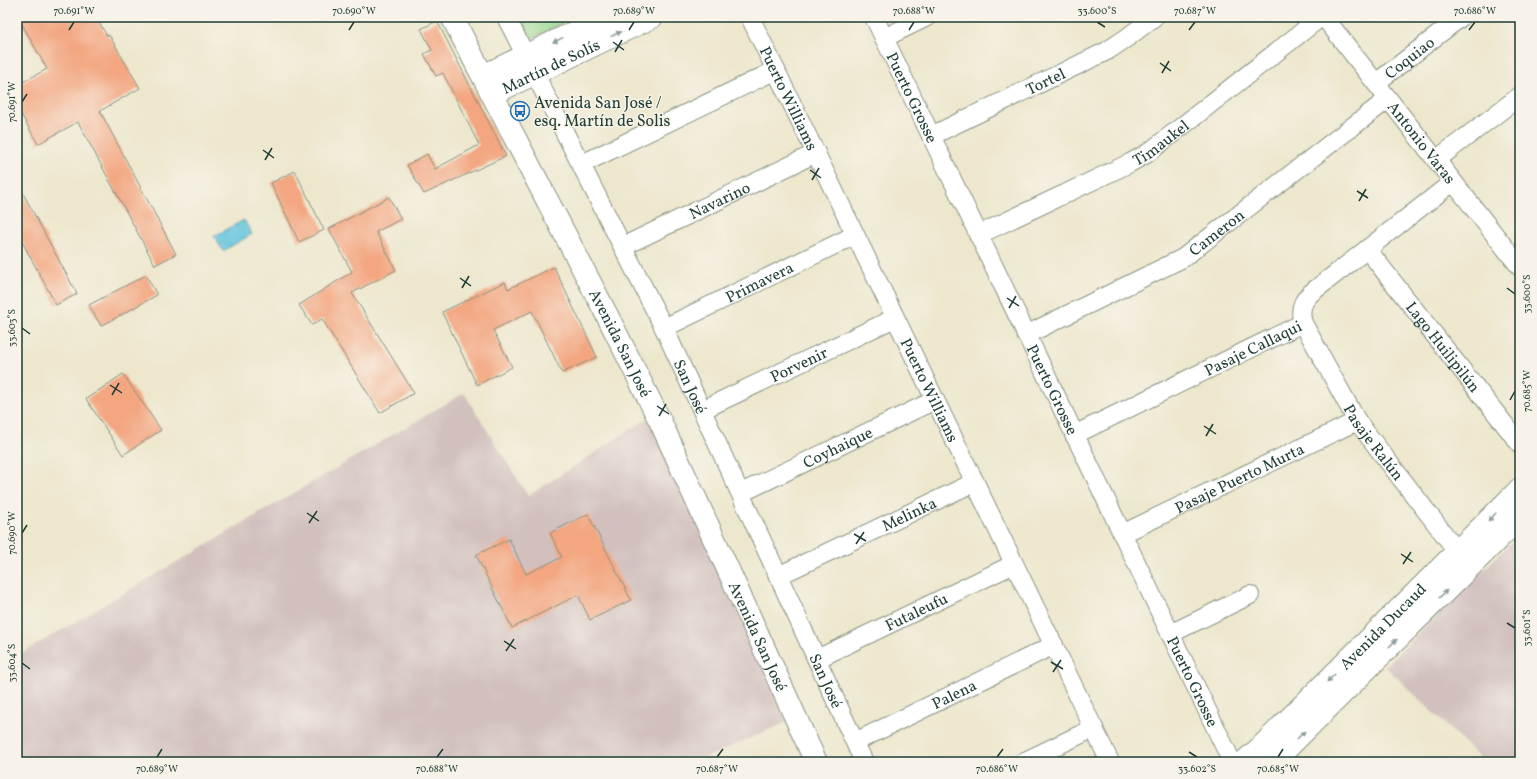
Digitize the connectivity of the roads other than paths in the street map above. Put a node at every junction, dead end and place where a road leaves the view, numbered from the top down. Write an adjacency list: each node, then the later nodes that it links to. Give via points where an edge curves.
1 (452, 17): 15 (street, Avenida San José)
2 (506, 17): 12 (street, San José)
3 (606, 17): 12 (street, Martín de Solís, one-way to 12)
4 (652, 17): 12 (street, Martín de Solís, one-way to 4)
5 (750, 17): 13 (street, Puerto Williams)
6 (874, 17): 11 (street, Puerto Grosse)
7 (926, 17): 11 (street)
8 (1154, 17): 18 (street, Tortel, via 1102,54)
9 (1323, 17): 14 (street, Antonio Varas); 24 (street, Timaukel, via 1148,153)
10 (1461, 17): 14 (street, Coquiao)
11 (884, 38): 18 (street, Puerto Grosse)
12 (531, 64): 15 (street, Martín de Solís); 21 (street, San José)
13 (776, 70): 19 (street, Puerto Williams); 21 (street)
14 (1376, 83): 17 (street, Antonio Varas)
15 (488, 85): 51 (street, Avenida San José, via 661,423)
16 (1520, 96): 20 (street)
17 (1388, 99): 20 (street, Antonio Varas); 31 (street, Cameron, via 1193,252)
18 (931, 136): 24 (street, Puerto Grosse)
19 (816, 153): 23 (street, Puerto Williams); 25 (street, Navarino)
20 (1436, 160): 22 (street, Antonio Varas)
21 (582, 164): 25 (street, San José)
22 (1453, 182): 26 (street, Pasaje Callaqui); 27 (street, Antonio Varas)
23 (856, 235): 28 (street, Puerto Williams); 30 (street, Primavera)
24 (978, 235): 31 (street, Puerto Grosse)
25 (624, 246): 30 (street, San José)
26 (1367, 249): 29 (street, Pasaje Callaqui, via 1307,297 1302,307); 36 (street, Lago Huilipilún)
27 (1520, 267)
28 (896, 318): 32 (street, Puerto Williams); 33 (street, Porvenir)
29 (1303, 323): 34 (street, Pasaje Ralún); 35 (street, Pasaje Callaqui)
30 (664, 328): 33 (street, San José)
31 (1026, 335): 35 (street, Puerto Grosse)
32 (935, 400): 37 (street, Puerto Williams); 39 (street, Coyhaique)
33 (702, 410): 39 (street, San José)
34 (1357, 421): 41 (street, Pasaje Puerto Murta); 42 (street, Pasaje Ralún)
35 (1074, 435): 41 (street, Puerto Grosse)
36 (1520, 444)
37 (974, 482): 43 (street, Puerto Williams); 44 (street, Melinka)
38 (1520, 489): 42 (street, Avenida Ducaud, one-way to 42)
39 (740, 493): 44 (street, San José)
40 (1520, 517): 57 (street, Avenida Ducaud, one-way to 40)
41 (1122, 534): 46 (street, Puerto Grosse)
42 (1457, 552): 56 (street, Avenida Ducaud, one-way to 56)
43 (1014, 564): 47 (street, Puerto Williams); 48 (street, Futaleufu)
44 (778, 576): 48 (street, San José)
45 (1250, 595): 46 (street)
46 (1170, 634): 55 (street, Puerto Grosse)
47 (1054, 645): 49 (street, Puerto Williams); 50 (street, Palena)
48 (817, 659): 50 (street, San José)
49 (1094, 728): 53 (street); 54 (street, Puerto Williams)
50 (855, 742): 52 (street, San José)
51 (816, 762)
52 (864, 762)
53 (1023, 762)
54 (1110, 762)
55 (1232, 762)
56 (1244, 762)
57 (1273, 762)

